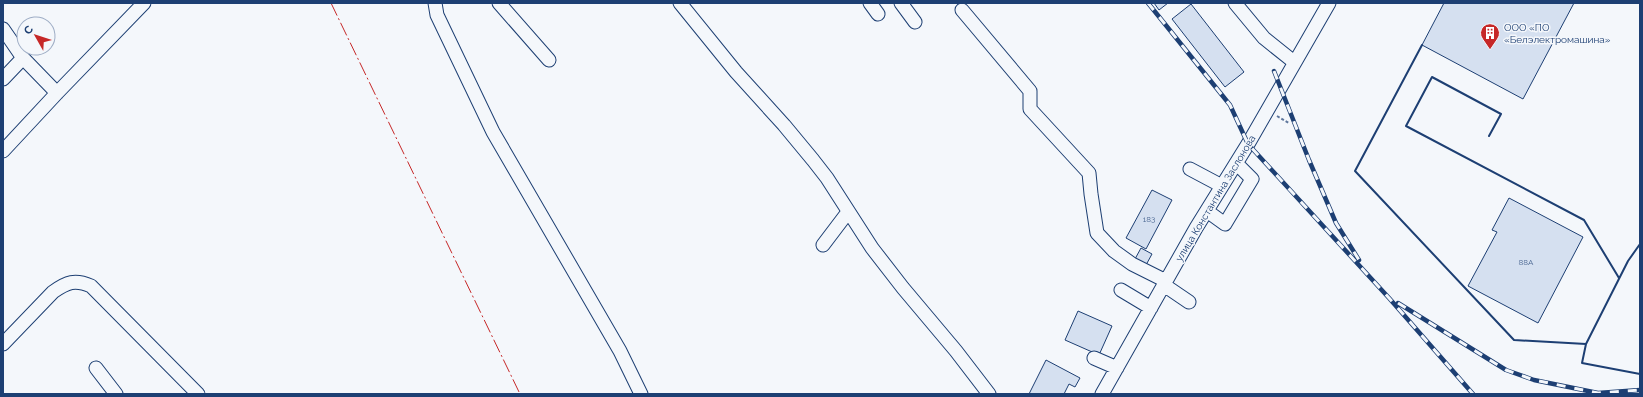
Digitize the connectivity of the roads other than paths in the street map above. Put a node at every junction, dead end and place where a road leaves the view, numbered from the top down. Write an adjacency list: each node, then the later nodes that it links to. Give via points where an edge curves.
1 (144, 3): 17 (street)
2 (435, 3): 35 (street, via 437,15 493,132 620,351)
3 (499, 3): 14 (street)
4 (680, 3): 23 (street, via 813,160)
5 (870, 3): 10 (street)
6 (901, 3): 11 (street)
7 (1235, 3): 15 (street, via 1264,38)
8 (1329, 3): 15 (street, улица Константина Заслонова)
9 (962, 10): 25 (street, via 1030,91 1030,108 1089,173 1097,233 1114,251)
10 (878, 14)
11 (914, 22)
12 (3, 30): 13 (street)
13 (23, 58): 16 (street); 17 (street)
14 (549, 60)
15 (1294, 62): 19 (street, улица Константина Заслонова)
16 (3, 79)
17 (57, 93): 18 (street)
18 (3, 151)
19 (1236, 164): 21 (street, улица Константина Заслонова); 22 (street, via 1252,179 1225,224)
20 (1190, 169): 21 (street)
21 (1222, 186): 22 (street, улица Константина Заслонова)
22 (1207, 211): 25 (street, улица Константина Заслонова)
23 (848, 212): 24 (street); 36 (street, via 883,262)
24 (823, 245)
25 (1165, 283): 27 (street); 28 (street, улица Константина Заслонова)
26 (1121, 290): 28 (street)
27 (1189, 302)
28 (1151, 308): 32 (street, улица Константина Заслонова)
29 (3, 344): 34 (street, via 54,292 63,285 82,282 91,286)
30 (1094, 358): 32 (street)
31 (96, 368): 33 (street)
32 (1117, 368): 37 (street, улица Константина Заслонова)
33 (116, 394)
34 (198, 394)
35 (641, 394)
36 (989, 394)
37 (1102, 394)

